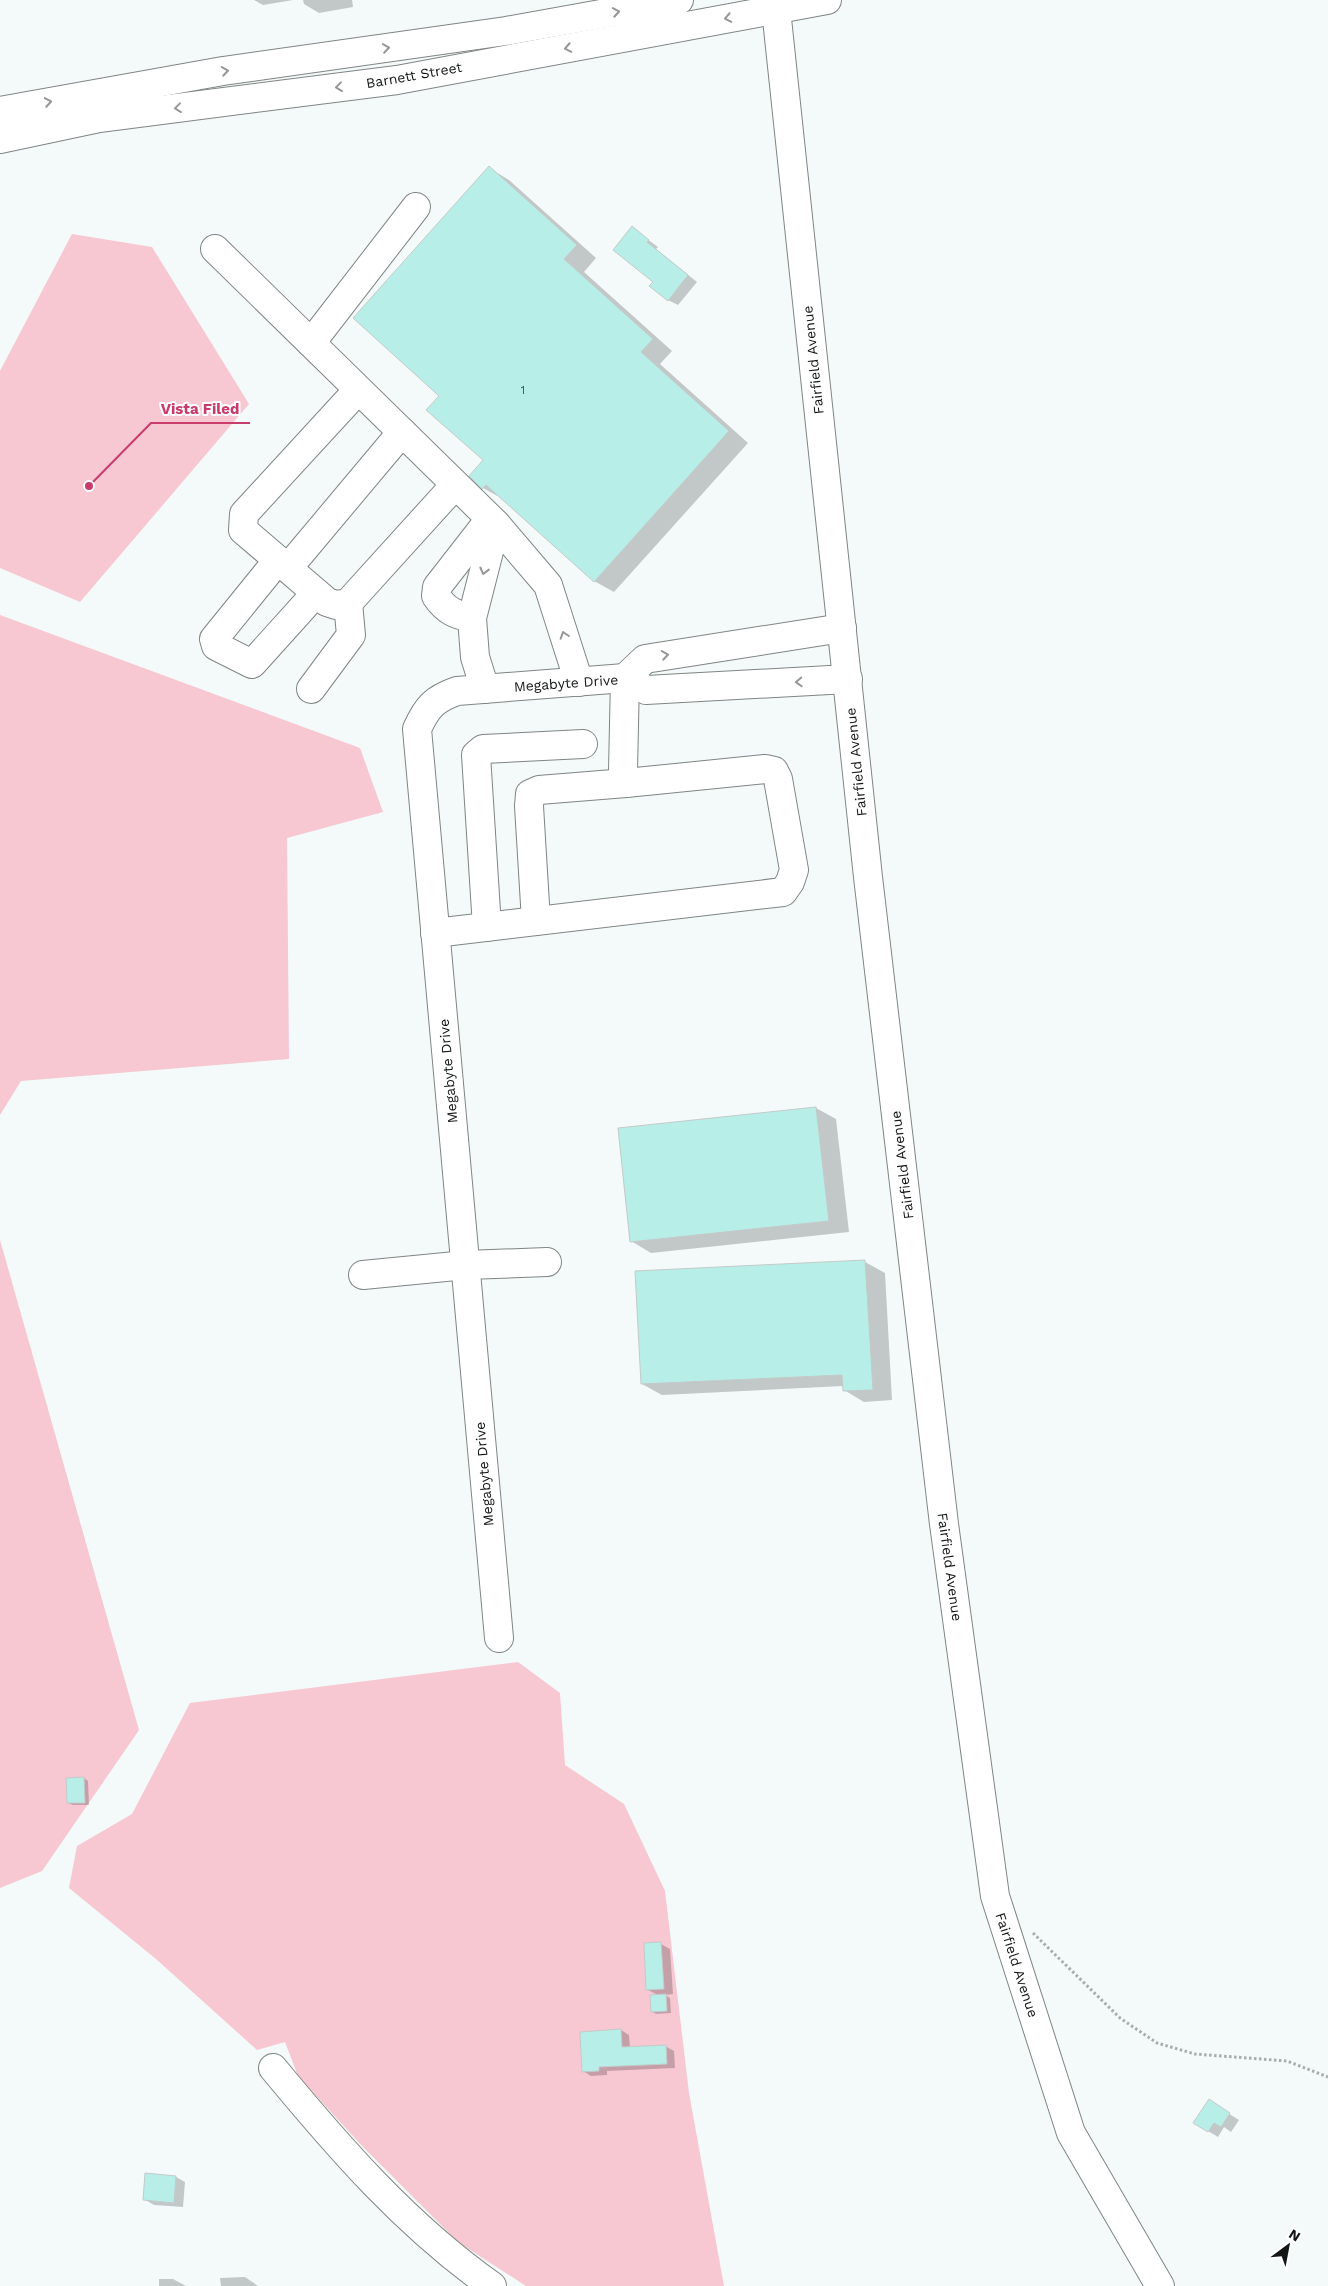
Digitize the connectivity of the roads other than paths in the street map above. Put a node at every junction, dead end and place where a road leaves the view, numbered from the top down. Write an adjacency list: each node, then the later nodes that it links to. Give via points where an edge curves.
1 (680, 0): 4 (street, Barnett Street, one-way to 1, via 222,71 506,32)
2 (827, 0): 3 (street, Barnett Street)
3 (776, 4): 5 (street, Barnett Street, one-way to 5, via 397,80 100,118); 17 (street, Fairfield Avenue)
4 (0, 111)
5 (0, 139)
6 (416, 207): 8 (street)
7 (215, 249): 8 (street)
8 (311, 343): 9 (street)
9 (358, 390): 10 (street); 13 (street, via 244,514 243,530)
10 (402, 432): 11 (street); 13 (street)
11 (455, 485): 12 (street); 15 (street)
12 (493, 521): 16 (street, one-way to 16); 16 (street, via 438,587 436,596 442,606 455,614); 20 (street, one-way to 12, via 548,585)
13 (283, 564): 14 (street); 14 (street, via 214,639 216,646 252,664)
14 (316, 593): 15 (street, via 336,605)
15 (348, 603): 21 (street, via 351,635)
16 (472, 618): 22 (street, via 474,658)
17 (842, 628): 18 (street, Megabyte Drive, one-way to 17, via 645,658); 19 (street, Fairfield Avenue)
18 (625, 678): 19 (street, Megabyte Drive, one-way to 18, via 646,690); 20 (street, Megabyte Drive); 24 (street, via 623,771)
19 (848, 679): 34 (street, Fairfield Avenue, via 944,1524 995,1896 1071,2133)
20 (580, 682): 22 (street, Megabyte Drive)
21 (311, 689)
22 (485, 689): 27 (street, Megabyte Drive, via 457,691 441,697 430,705 417,729)
23 (583, 744): 26 (street, via 482,749 476,755)
24 (626, 783): 25 (street, via 539,790 530,794); 25 (street, via 766,769 774,771 794,870 790,882 783,892)
25 (536, 921): 26 (street)
26 (487, 927): 27 (street)
27 (435, 933): 29 (street, Megabyte Drive)
28 (547, 1262): 29 (street)
29 (466, 1265): 30 (street); 31 (street, Megabyte Drive)
30 (363, 1275)
31 (499, 1638)
32 (273, 2068): 33 (street, via 334,2142 408,2217 461,2264)
33 (492, 2286)
34 (1157, 2286)

